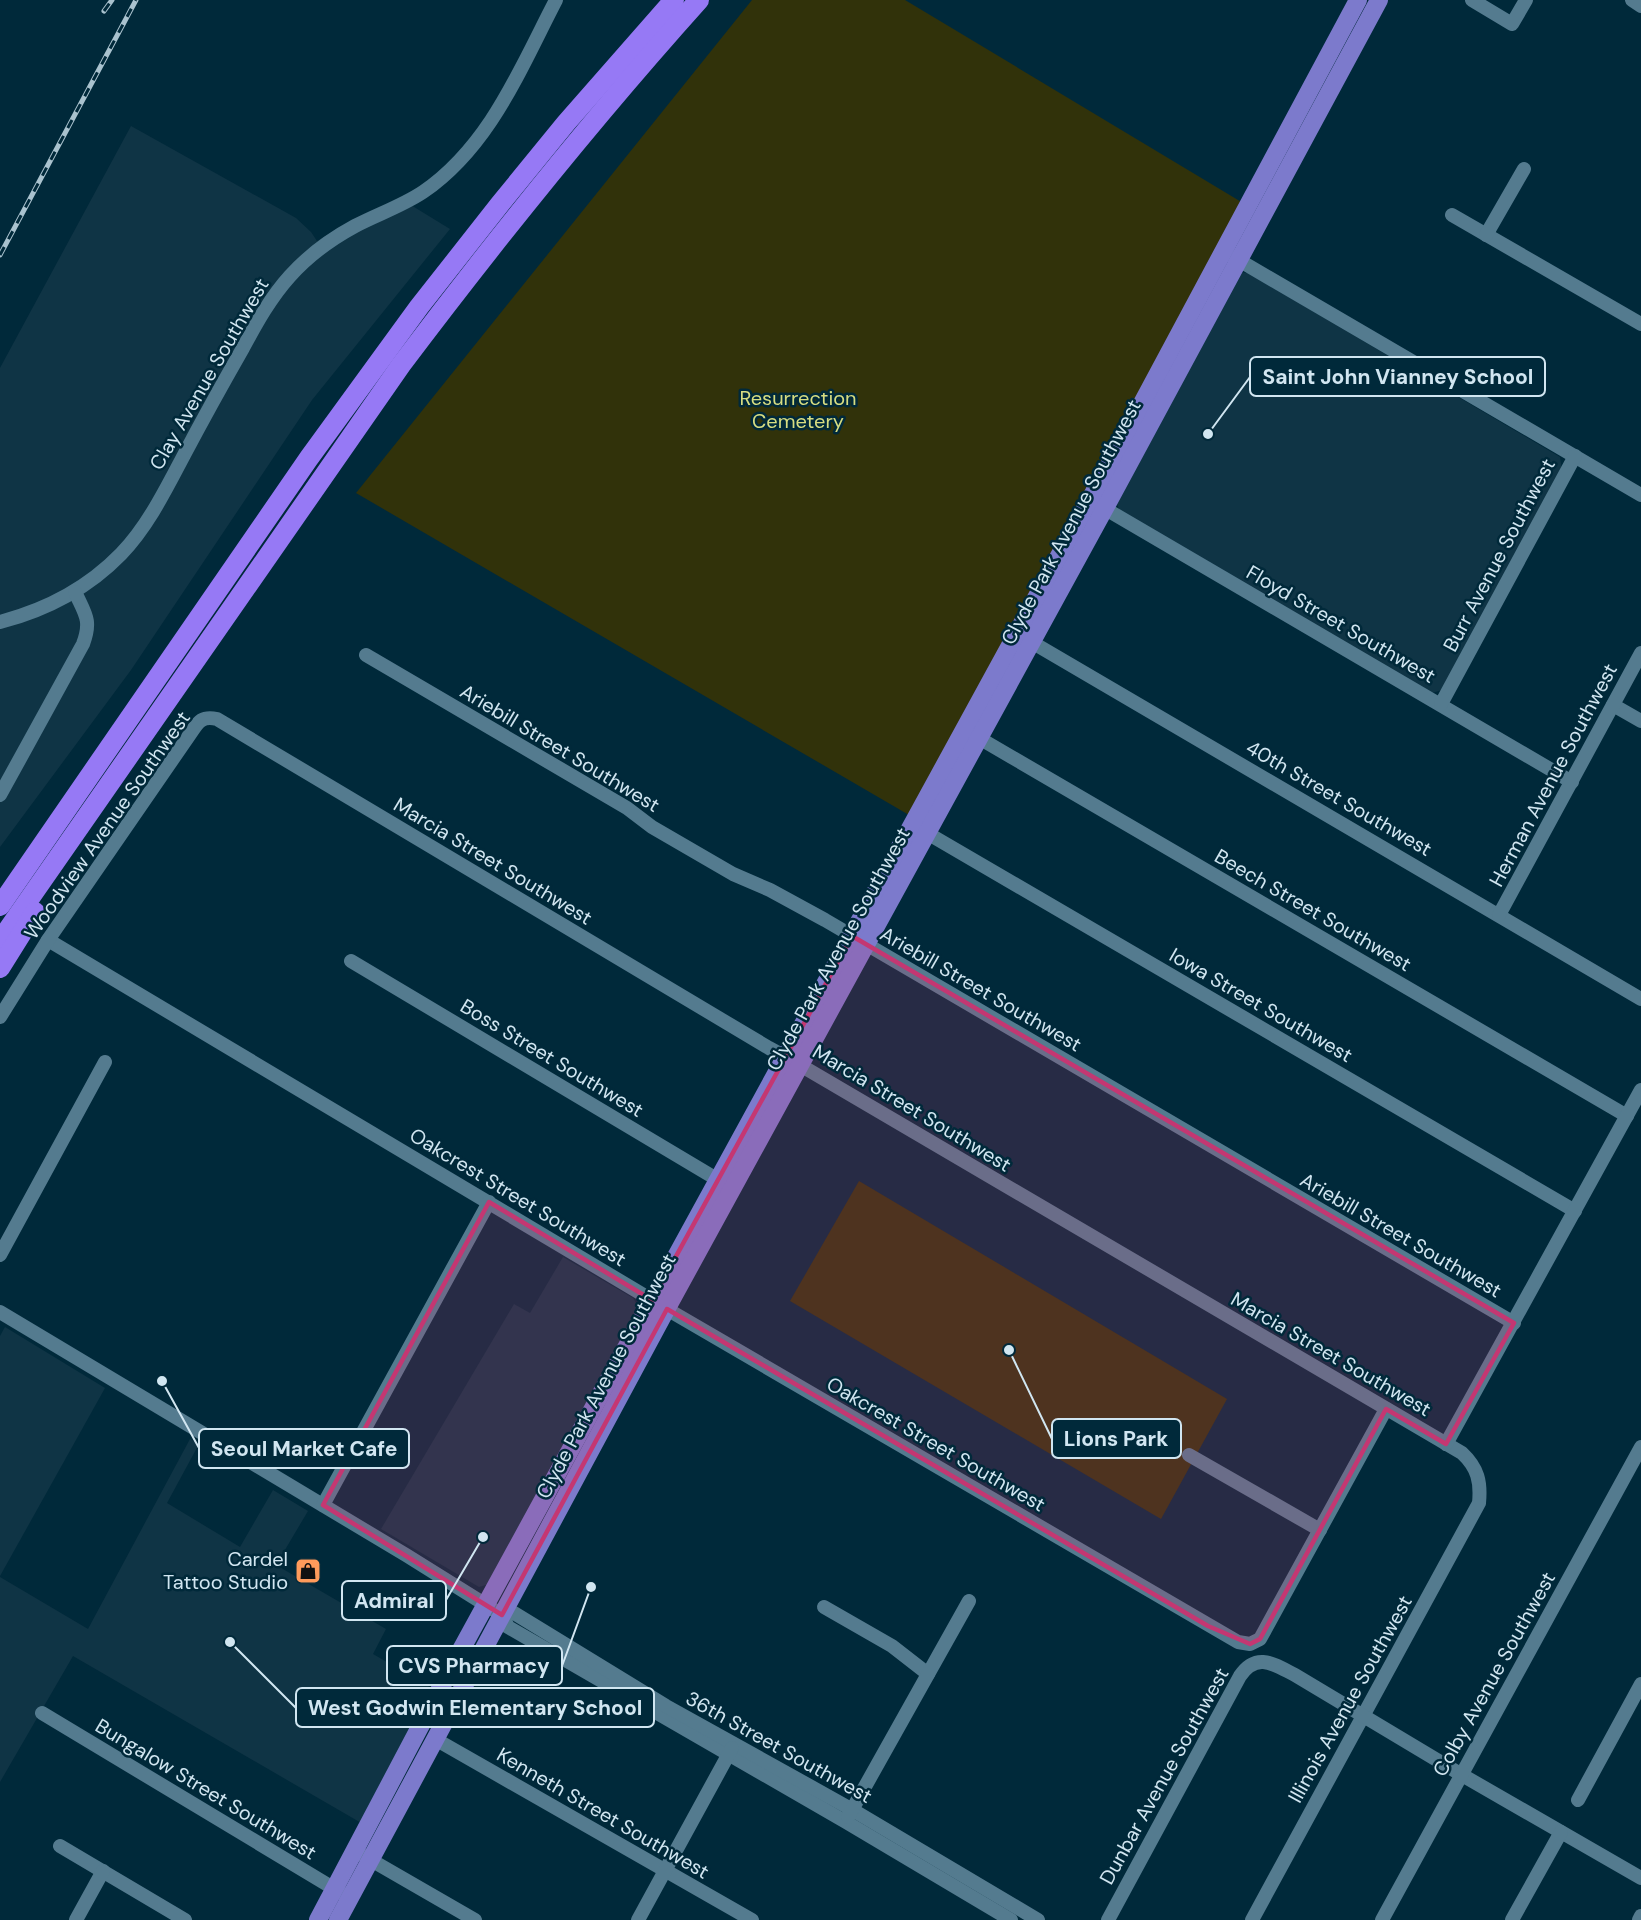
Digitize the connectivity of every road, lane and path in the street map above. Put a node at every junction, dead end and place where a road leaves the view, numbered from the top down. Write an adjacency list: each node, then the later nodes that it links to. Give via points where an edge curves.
1 (556, 0): 18 (street, Clay Avenue Southwest, via 495,114 458,164 423,192 328,243 279,288 140,531 121,554)
2 (674, 0): 31 (highway, via 566,123 419,307 309,458)
3 (699, 0): 29 (highway, via 555,166 427,329)
4 (1358, 0): 13 (main road, Clyde Park Avenue Southwest)
5 (1379, 0): 13 (main road, Clyde Park Avenue Southwest)
6 (1472, 0): 7 (street, via 1512,24)
7 (1526, 0)
8 (1632, 0): 9 (street)
9 (1641, 6)
10 (1524, 169): 12 (street)
11 (1452, 215): 12 (street)
12 (1486, 235): 14 (street)
13 (1231, 255): 15 (street); 17 (main road, Clyde Park Avenue Southwest)
14 (1641, 324)
15 (1575, 456): 16 (street); 23 (street, Burr Avenue Southwest)
16 (1641, 495)
17 (1097, 504): 20 (main road, Clyde Park Avenue Southwest); 23 (street, Floyd Street Southwest)
18 (75, 592): 19 (street, Clay Avenue Southwest, via 34,612); 30 (street, via 88,621 83,645)
19 (0, 622)
20 (1024, 637): 27 (main road, Clyde Park Avenue Southwest); 35 (street, 40th Street Southwest); 37 (main road, Clyde Park Avenue Southwest)
21 (1641, 653): 24 (street, Herman Avenue Southwest)
22 (366, 655): 37 (street, Ariebill Street Southwest, via 733,874)
23 (1441, 704): 28 (street, Floyd Street Southwest)
24 (1612, 705): 26 (street); 28 (street, Herman Avenue Southwest)
25 (208, 717): 36 (street, Woodview Avenue Southwest, via 188,737); 43 (street, Marcia Street Southwest)
26 (1641, 722)
27 (979, 738): 32 (main road, Clyde Park Avenue Southwest); 46 (street, Beech Street Southwest)
28 (1572, 782): 35 (street, Herman Avenue Southwest)
29 (104, 790): 38 (highway); 40 (highway)
30 (0, 795)
31 (66, 810): 33 (highway); 34 (highway)
32 (927, 833): 37 (main road, Clyde Park Avenue Southwest); 49 (street, Iowa Street Southwest)
33 (0, 892)
34 (0, 906)
35 (1499, 915): 41 (street, 40th Street Southwest)
36 (48, 940): 42 (street, Woodview Avenue Southwest); 48 (street, Oakcrest Street Southwest)
37 (859, 940): 43 (main road, Clyde Park Avenue Southwest); 53 (street, Ariebill Street Southwest)
38 (0, 941)
39 (351, 961): 47 (street, Boss Street Southwest)
40 (0, 968)
41 (1641, 999)
42 (0, 1017)
43 (793, 1061): 47 (main road, Clyde Park Avenue Southwest); 54 (street, Marcia Street Southwest)
44 (105, 1062): 50 (street)
45 (1641, 1090): 46 (street)
46 (1627, 1116): 49 (street)
47 (726, 1184): 51 (main road, Clyde Park Avenue Southwest)
48 (489, 1202): 51 (street, Oakcrest Street Southwest); 59 (street)
49 (1575, 1211): 53 (street)
50 (0, 1254)
51 (660, 1304): 60 (street, Oakcrest Street Southwest, via 1239,1642 1250,1644 1260,1639); 63 (main road, Clyde Park Avenue Southwest, via 544,1539)
52 (0, 1312): 59 (street, 36th Street Southwest)
53 (1514, 1323): 55 (street)
54 (1386, 1409): 55 (street, Marcia Street Southwest); 60 (street)
55 (1446, 1444): 58 (street, Marcia Street Southwest, via 1475,1468)
56 (1641, 1447): 70 (street, Colby Avenue Southwest)
57 (1189, 1455): 60 (street)
58 (1480, 1496): 67 (street, Illinois Avenue Southwest, via 1470,1522)
59 (323, 1505): 63 (street, 36th Street Southwest)
60 (1320, 1530)
61 (969, 1601): 64 (street)
62 (824, 1607): 64 (street, via 892,1646)
63 (494, 1610): 68 (main road, Clyde Park Avenue Southwest); 69 (street, 36th Street Southwest, via 508,1626); 75 (main road, Clyde Park Avenue Southwest)
64 (928, 1674): 72 (street)
65 (1641, 1684): 71 (street)
66 (42, 1713): 80 (street, Bungalow Street Southwest)
67 (1363, 1715): 70 (street); 91 (street, Dunbar Avenue Southwest, via 1271,1663 1252,1663 1245,1668); 92 (street, Illinois Avenue Southwest)
68 (435, 1739): 76 (main road, Clyde Park Avenue Southwest); 77 (street, Kenneth Street Southwest)
69 (731, 1750): 72 (street, 36th Street Southwest); 77 (street)
70 (1462, 1775): 73 (street); 93 (street, Colby Avenue Southwest)
71 (1578, 1800)
72 (848, 1816): 89 (street, 36th Street Southwest); 90 (street, 36th Street Southwest)
73 (1561, 1832): 79 (street); 94 (street)
74 (60, 1846): 78 (street)
75 (354, 1851): 76 (street); 80 (main road, Clyde Park Avenue Southwest)
76 (370, 1860): 80 (main road, Clyde Park Avenue Southwest); 86 (street)
77 (665, 1871): 87 (street); 88 (street, Kenneth Street Southwest)
78 (103, 1872): 82 (street); 83 (street)
79 (1641, 1878)
80 (342, 1893): 84 (main road, Clyde Park Avenue Southwest); 85 (main road, Clyde Park Avenue Southwest)
81 (1641, 1916): 95 (street)
82 (76, 1920)
83 (185, 1920)
84 (318, 1920)
85 (338, 1920)
86 (475, 1920)
87 (638, 1920)
88 (752, 1920)
89 (1011, 1920)
90 (1038, 1920)
91 (1108, 1920)
92 (1252, 1920)
93 (1382, 1920)
94 (1512, 1920)
95 (1639, 1920)

